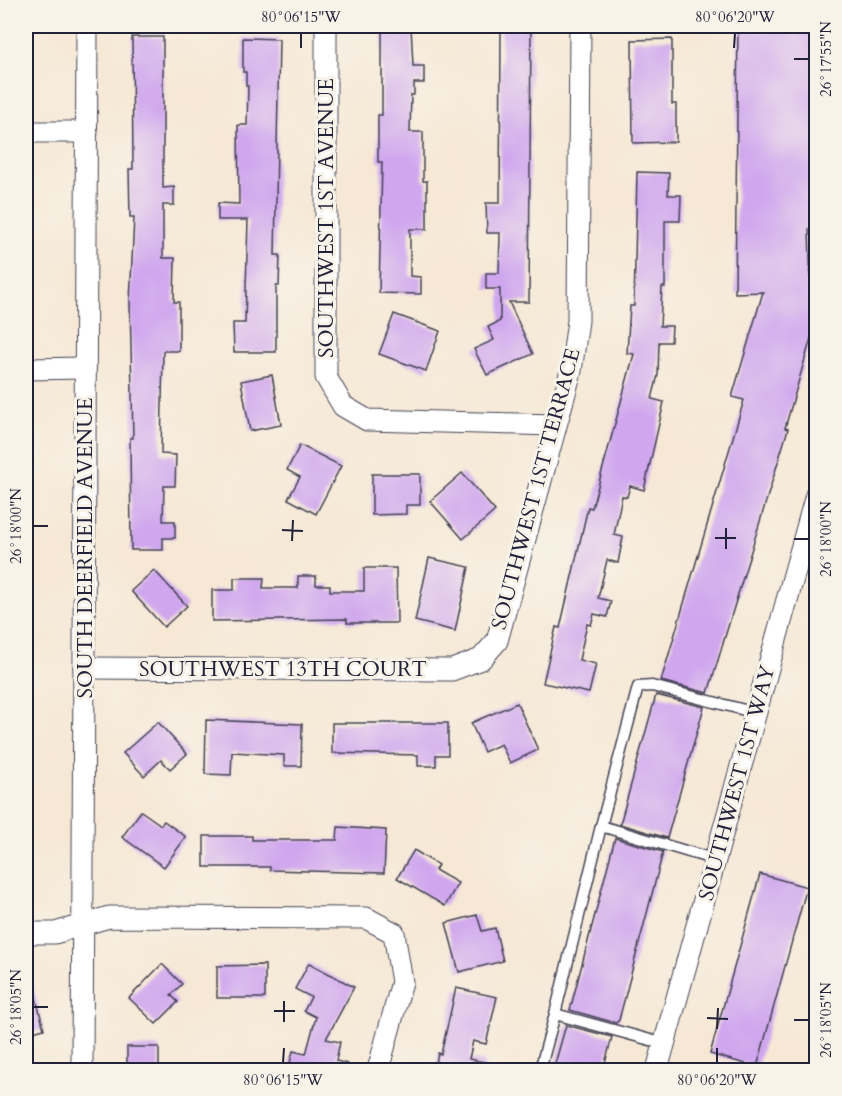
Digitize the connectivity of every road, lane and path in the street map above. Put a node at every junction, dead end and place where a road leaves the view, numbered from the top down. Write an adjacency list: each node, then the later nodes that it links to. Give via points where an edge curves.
1 (87, 26): 5 (street, SOUTH DEERFIELD AVENUE)
2 (326, 26): 8 (street, SOUTHWEST 1ST AVENUE, via 326,377 343,406 367,420)
3 (580, 26): 8 (street, SOUTHWEST 1ST TERRACE, via 578,321 571,371)
4 (26, 132): 5 (street)
5 (87, 132): 6 (street, SOUTH DEERFIELD AVENUE)
6 (85, 368): 7 (street); 11 (street, SOUTH DEERFIELD AVENUE)
7 (26, 369)
8 (554, 425): 10 (street, SOUTHWEST 1ST TERRACE, via 497,641)
9 (816, 495): 12 (street, SOUTHWEST 1ST WAY)
10 (480, 659): 11 (street, SOUTHWEST 13TH COURT, via 452,670)
11 (84, 668): 15 (street, SOUTH DEERFIELD AVENUE)
12 (756, 713): 13 (lane, via 652,686 638,687); 14 (street, SOUTHWEST 1ST WAY)
13 (602, 826): 14 (lane); 17 (lane)
14 (716, 860): 18 (street, SOUTHWEST 1ST WAY)
15 (83, 926): 16 (street, via 55,933); 19 (street, SOUTH DEERFIELD AVENUE); 20 (street, via 110,917 366,918 394,933 402,982)
16 (26, 933)
17 (555, 1014): 18 (lane); 21 (lane)
18 (665, 1044): 22 (street, SOUTHWEST 1ST WAY)
19 (82, 1071)
20 (378, 1071)
21 (540, 1071)
22 (657, 1071)

